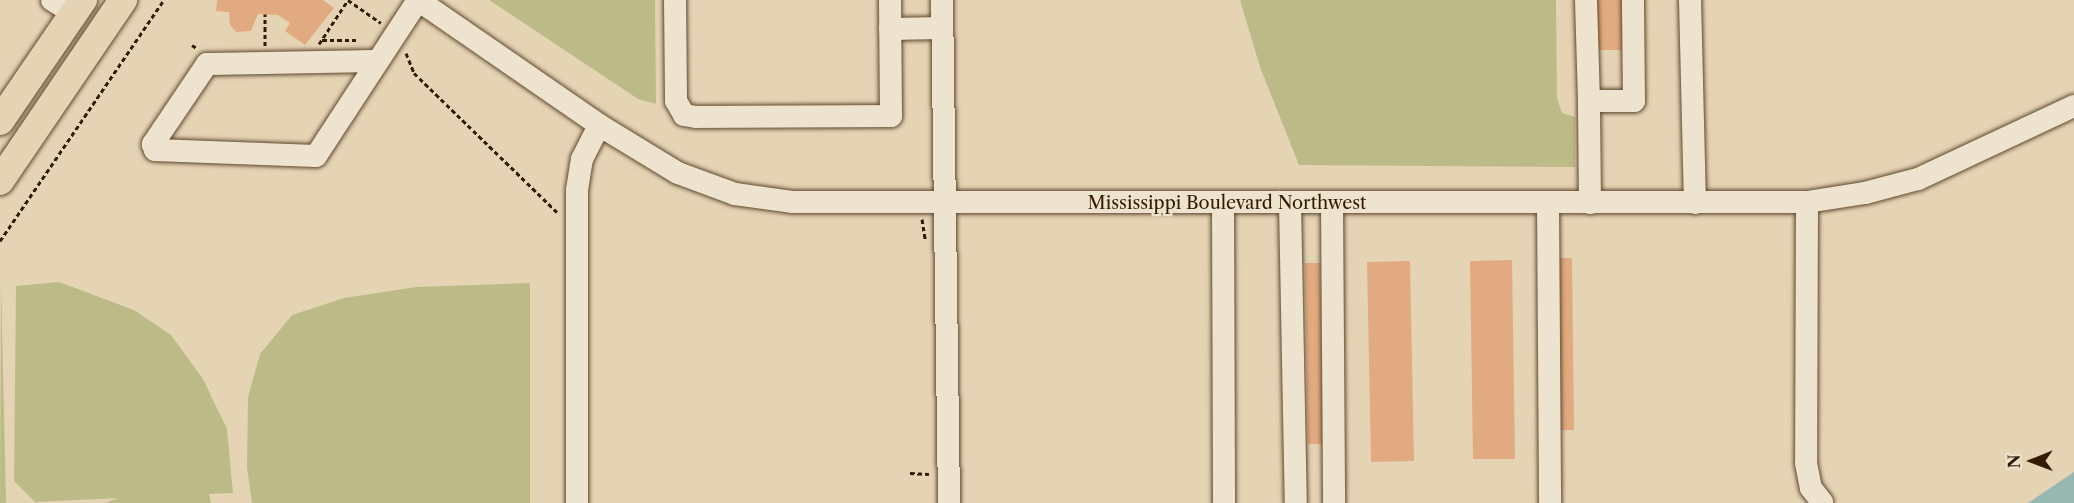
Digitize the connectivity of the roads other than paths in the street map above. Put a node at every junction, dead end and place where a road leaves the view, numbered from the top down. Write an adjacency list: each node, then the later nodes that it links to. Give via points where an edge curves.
1 (123, 0): 17 (main road)
2 (418, 0): 12 (street); 16 (street, Mississippi Boulevard Northwest)
3 (675, 0): 11 (street, via 676,101 684,114 697,117 891,116)
4 (890, 0): 11 (street)
5 (942, 0): 10 (street)
6 (1586, 0): 13 (street)
7 (1633, 0): 13 (street, via 1634,100)
8 (1690, 0): 24 (street)
9 (70, 5): 15 (main road)
10 (942, 28): 11 (street); 20 (street)
11 (890, 29)
12 (377, 61): 12 (street, via 316,156 155,150 153,144 207,64 266,50)
13 (1589, 101): 23 (street)
14 (2074, 106): 19 (street, Mississippi Boulevard Northwest, via 1918,178)
15 (0, 122)
16 (599, 125): 20 (street, Mississippi Boulevard Northwest, via 678,173 735,194 793,202); 27 (street, via 582,159 577,219)
17 (0, 181)
18 (1332, 202): 21 (street, Mississippi Boulevard Northwest); 22 (street, Mississippi Boulevard Northwest); 31 (street)
19 (1807, 202): 24 (street, Mississippi Boulevard Northwest); 26 (street, via 1806,463 1811,488)
20 (945, 203): 25 (street, Mississippi Boulevard Northwest); 28 (street)
21 (1290, 203): 25 (street, Mississippi Boulevard Northwest); 30 (street)
22 (1548, 203): 23 (street, Mississippi Boulevard Northwest); 32 (street)
23 (1590, 203): 24 (street, Mississippi Boulevard Northwest)
24 (1695, 203)
25 (1223, 204): 29 (street)
26 (1822, 502)
27 (577, 503)
28 (949, 503)
29 (1224, 503)
30 (1296, 503)
31 (1335, 503)
32 (1550, 503)

